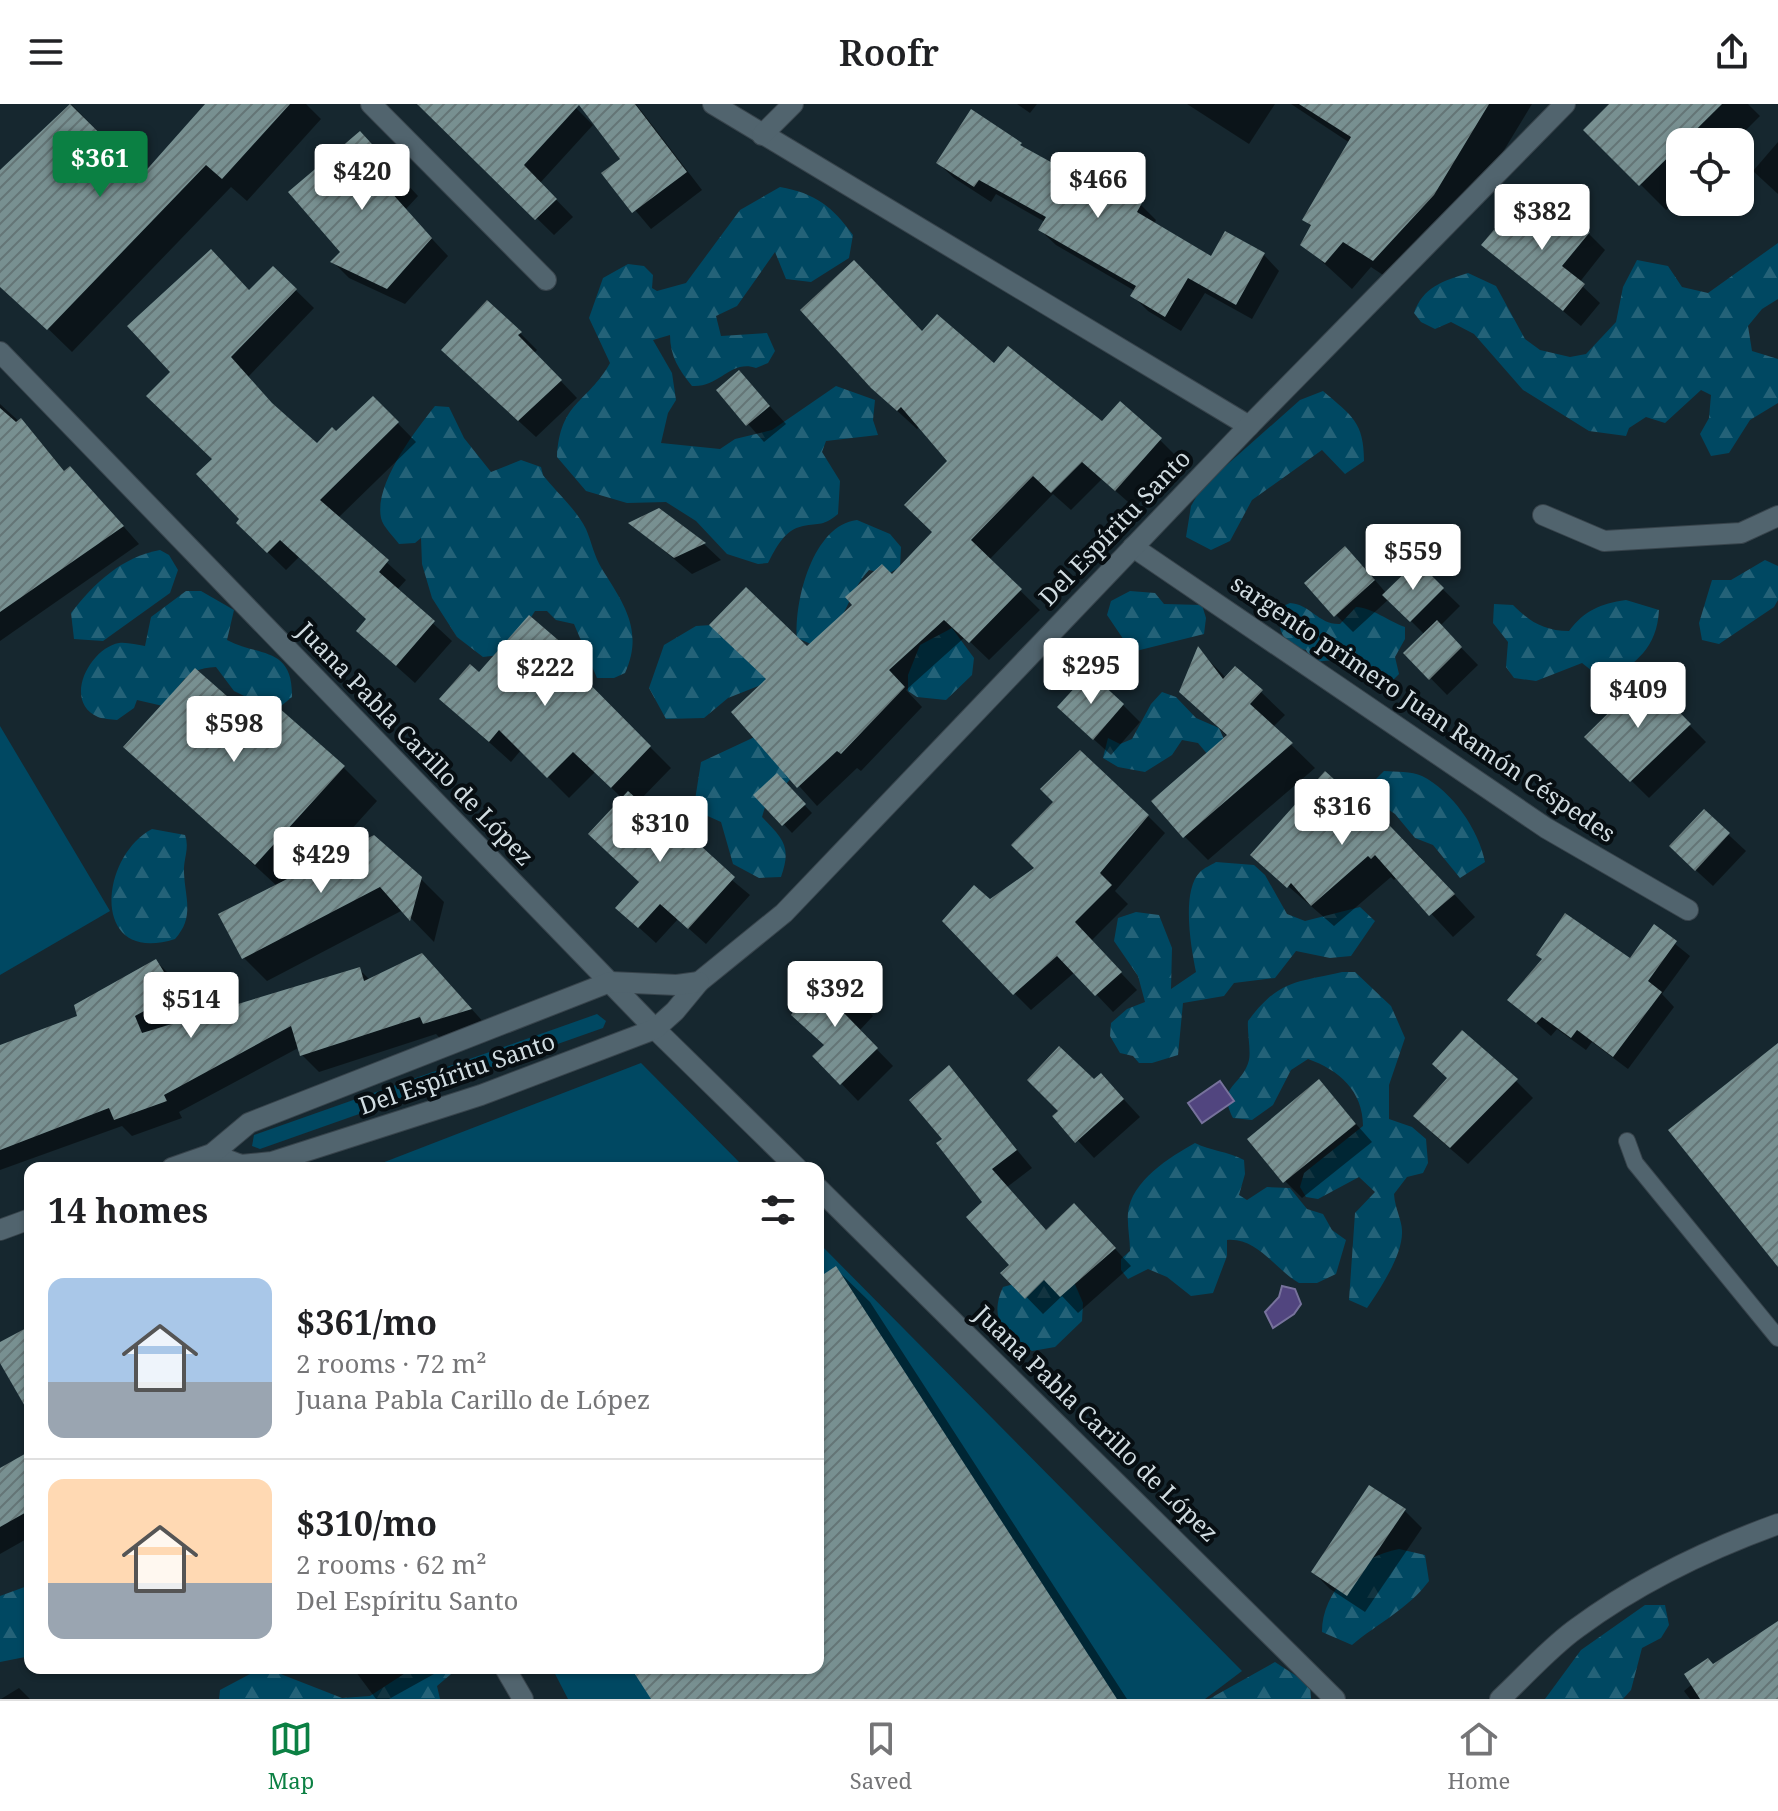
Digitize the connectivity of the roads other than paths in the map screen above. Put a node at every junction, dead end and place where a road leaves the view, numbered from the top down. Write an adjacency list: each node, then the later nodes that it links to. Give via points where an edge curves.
1 (371, 104): 6 (street)
2 (713, 104): 5 (street)
3 (793, 104): 5 (street)
4 (1565, 104): 8 (street, Del Espíritu Santo)
5 (762, 135): 8 (street)
6 (546, 280)
7 (0, 352): 13 (street, Juana Pabla Carillo de López)
8 (1249, 426): 11 (street, Del Espíritu Santo)
9 (1543, 515): 10 (street, via 1604,541 1741,533)
10 (1778, 516)
11 (1133, 547): 12 (street, sargento primero Juan Ramón Céspedes, via 1546,828); 14 (street, Del Espíritu Santo, via 784,913)
12 (1688, 910)
13 (610, 982): 14 (street, Del Espíritu Santo); 15 (street, Juana Pabla Carillo de López); 17 (street, Del Espíritu Santo, via 249,1123)
14 (699, 982): 15 (street, Del Espíritu Santo)
15 (655, 1029): 18 (street, Del Espíritu Santo, via 481,1095); 19 (street, Juana Pabla Carillo de López)
16 (1627, 1141): 23 (lane, via 1635,1163)
17 (216, 1161)
18 (272, 1162)
19 (791, 1162)
20 (824, 1194): 27 (street, Juana Pabla Carillo de López)
21 (24, 1221): 22 (street)
22 (0, 1230)
23 (1778, 1338)
24 (1778, 1524): 28 (street, via 1678,1564 1623,1597 1574,1630)
25 (508, 1674): 26 (street)
26 (523, 1699)
27 (1335, 1699)
28 (1500, 1699)

